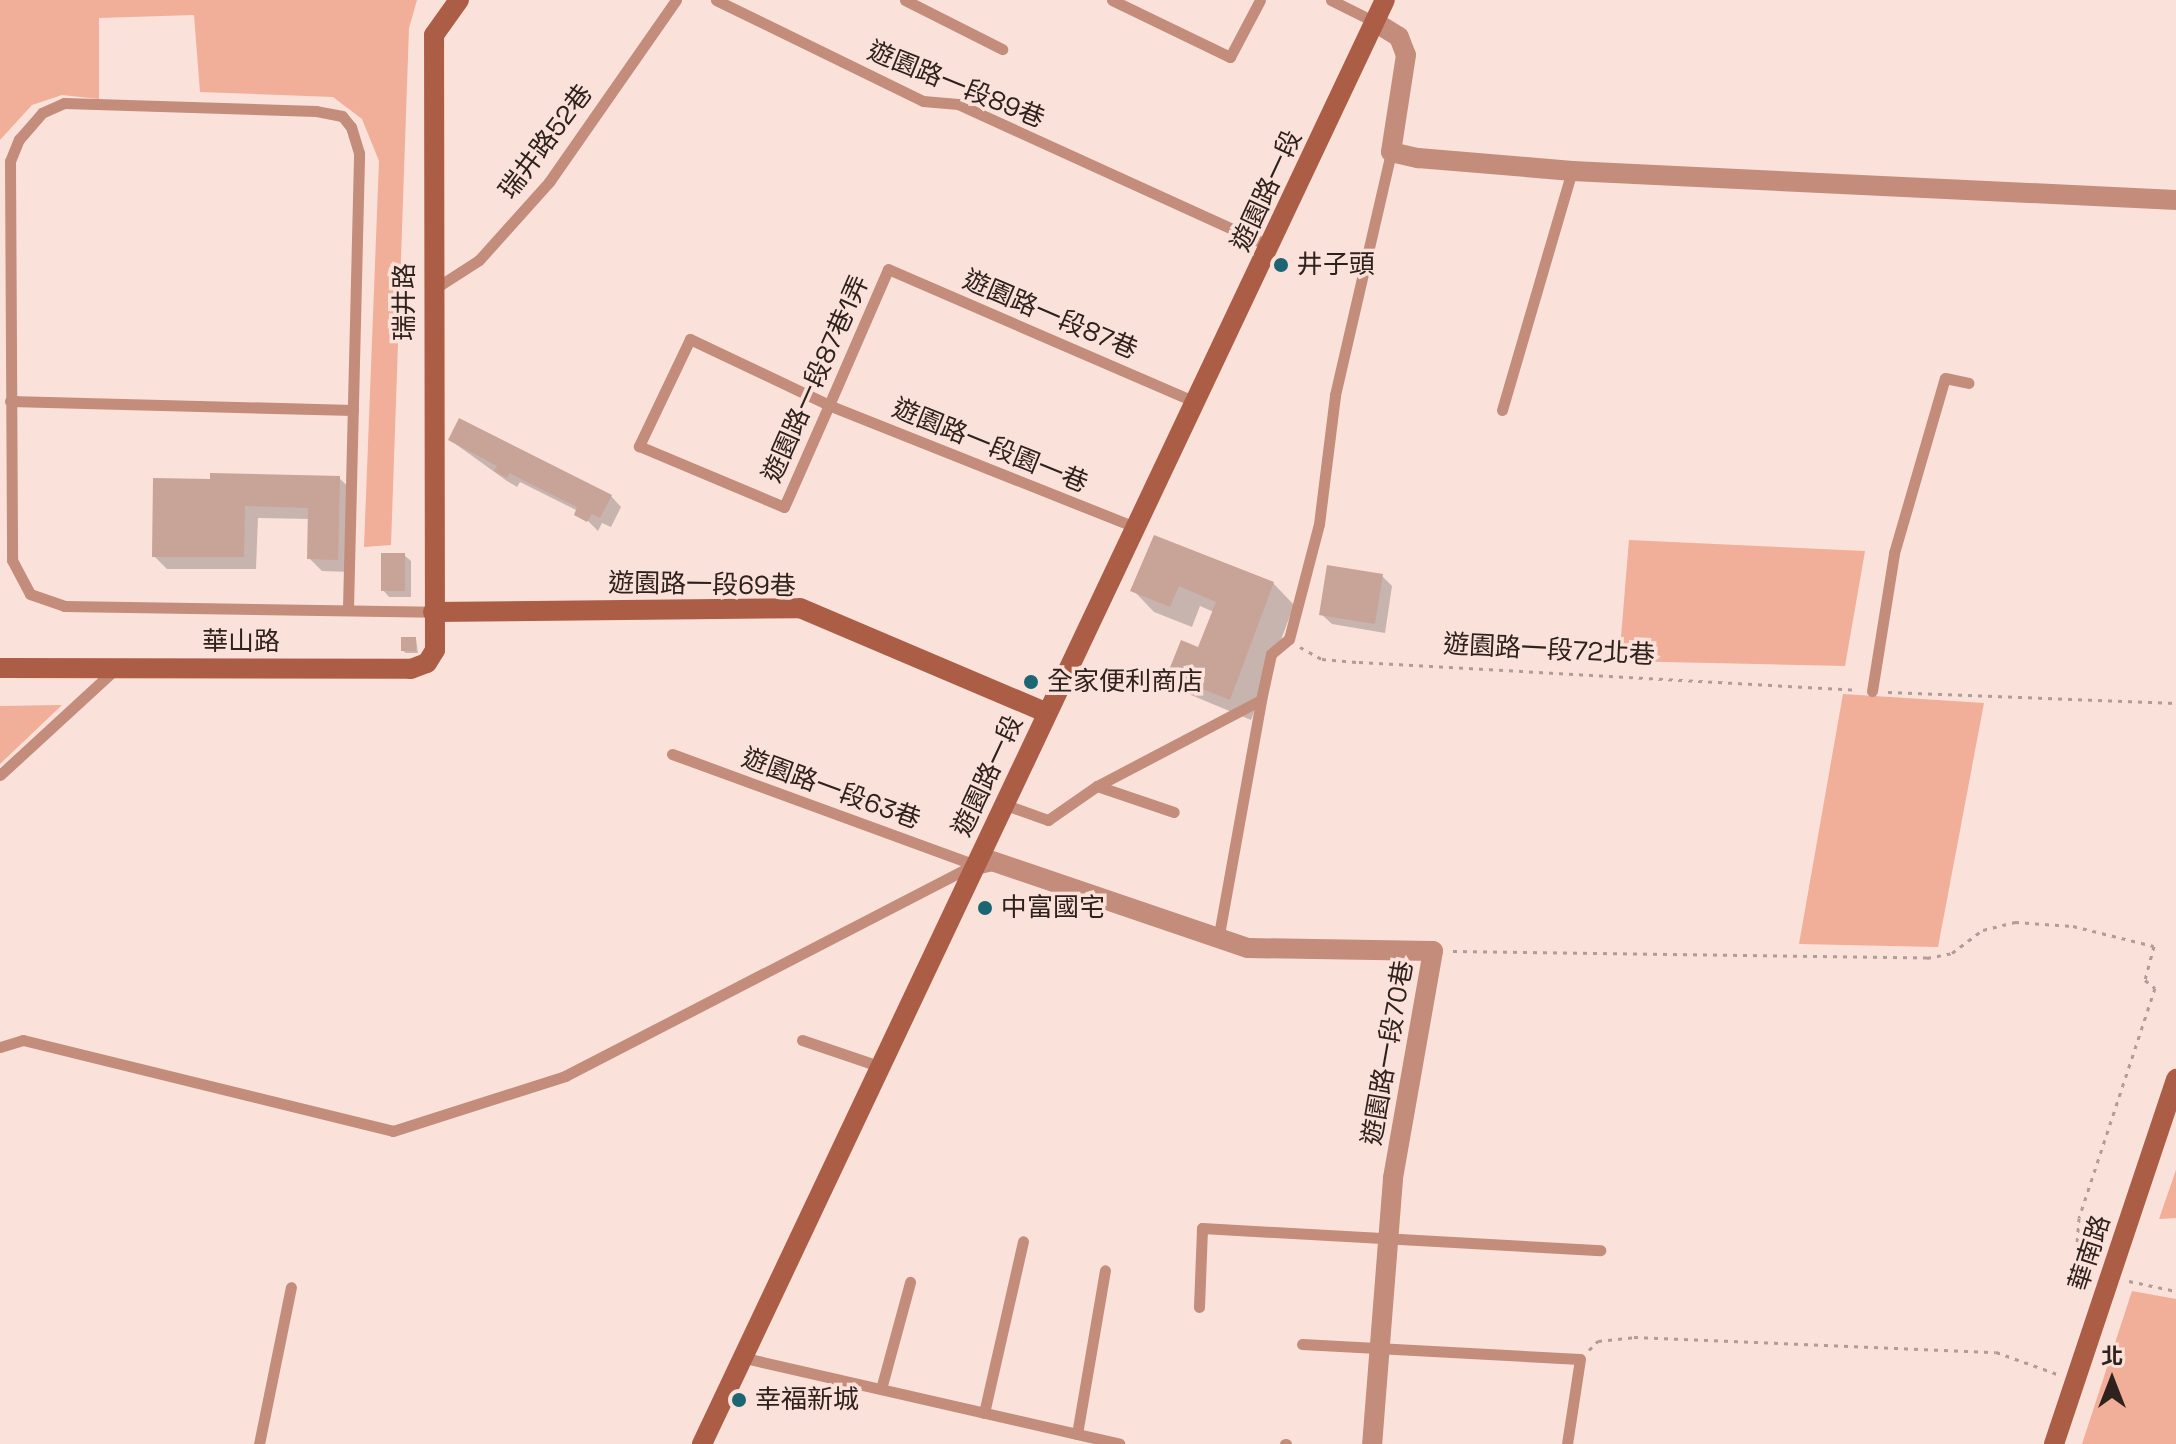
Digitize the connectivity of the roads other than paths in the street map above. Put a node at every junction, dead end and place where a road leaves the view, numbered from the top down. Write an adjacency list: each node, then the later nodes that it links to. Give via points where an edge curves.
1 (459, 0): 16 (street, 瑞井路, via 434,35)
2 (676, 0): 16 (lane, 瑞井路52巷, via 549,182 479,260)
3 (716, 0): 14 (lane, 遊園路一段89巷, via 923,101 958,104)
4 (905, 0): 10 (lane)
5 (1112, 0): 6 (lane, via 1230,57)
6 (1260, 0)
7 (1331, 0): 9 (lane)
8 (1385, 0): 9 (street, 遊園路一段)
9 (1375, 22): 11 (street, via 1399,37 1406,55); 14 (street, 遊園路一段)
10 (1002, 49)
11 (1391, 152): 12 (street); 30 (lane, via 1335,395 1319,524 1289,639 1271,654)
12 (1572, 171): 13 (street); 22 (lane)
13 (2176, 200)
14 (1270, 246): 19 (street, 遊園路一段)
15 (888, 269): 19 (lane, 遊園路一段87巷); 20 (lane, 遊園路一段87巷1弄)
16 (431, 291): 26 (street, 瑞井路)
17 (1968, 383): 29 (lane, via 1945,378 1894,553)
18 (10, 401): 21 (lane); 21 (lane, via 10,161 19,139 42,113 64,103 342,116 359,153); 25 (lane, via 12,560 30,594 64,606)
19 (1195, 402): 24 (street, 遊園路一段)
20 (829, 405): 23 (lane, 遊園路一段87巷1弄); 23 (lane, 遊園路一段園一巷, via 690,339 639,446); 24 (lane, 遊園路一段園一巷)
21 (353, 410): 25 (lane)
22 (1502, 410)
23 (784, 507)
24 (1135, 527): 31 (street, 遊園路一段)
25 (348, 608): 26 (lane)
26 (433, 612): 28 (street, 華山路, via 435,650 427,663 411,669); 31 (street, 遊園路一段69巷, via 800,608)
27 (0, 668): 28 (street, 華山路)
28 (117, 668): 33 (lane)
29 (1872, 691)
30 (1261, 700): 34 (lane); 38 (lane)
31 (1047, 713): 35 (street, 遊園路一段)
32 (672, 754): 37 (lane, 遊園路一段63巷)
33 (0, 775)
34 (1097, 786): 35 (lane, via 1048,820); 36 (lane)
35 (1003, 804): 37 (street, 遊園路一段)
36 (1174, 812)
37 (975, 865): 38 (street, 遊園路一段70巷, via 992,861); 40 (lane, via 565,1076 393,1131 23,1040); 41 (street, 遊園路一段)
38 (1218, 940): 43 (street, 遊園路一段70巷, via 1248,948 1433,951 1393,1179)
39 (802, 1040): 41 (lane)
40 (0, 1047)
41 (879, 1066): 52 (street, 遊園路一段)
42 (2176, 1079): 61 (street, 華南路)
43 (1390, 1235): 45 (lane); 49 (lane, via 1202,1228); 51 (street, 遊園路一段70巷)
44 (1023, 1241): 54 (lane)
45 (1600, 1250)
46 (1105, 1270): 55 (lane)
47 (910, 1282): 53 (lane)
48 (291, 1287): 56 (lane)
49 (1199, 1307)
50 (1302, 1344): 51 (lane)
51 (1380, 1348): 59 (street, 遊園路一段70巷); 60 (lane, via 1580,1359)
52 (745, 1358): 53 (lane); 57 (street, 遊園路一段)
53 (881, 1389): 54 (lane)
54 (984, 1413): 55 (lane)
55 (1077, 1434): 58 (lane)
56 (259, 1444)
57 (702, 1444)
58 (1119, 1444)
59 (1372, 1444)
60 (1567, 1444)
61 (2054, 1444)

